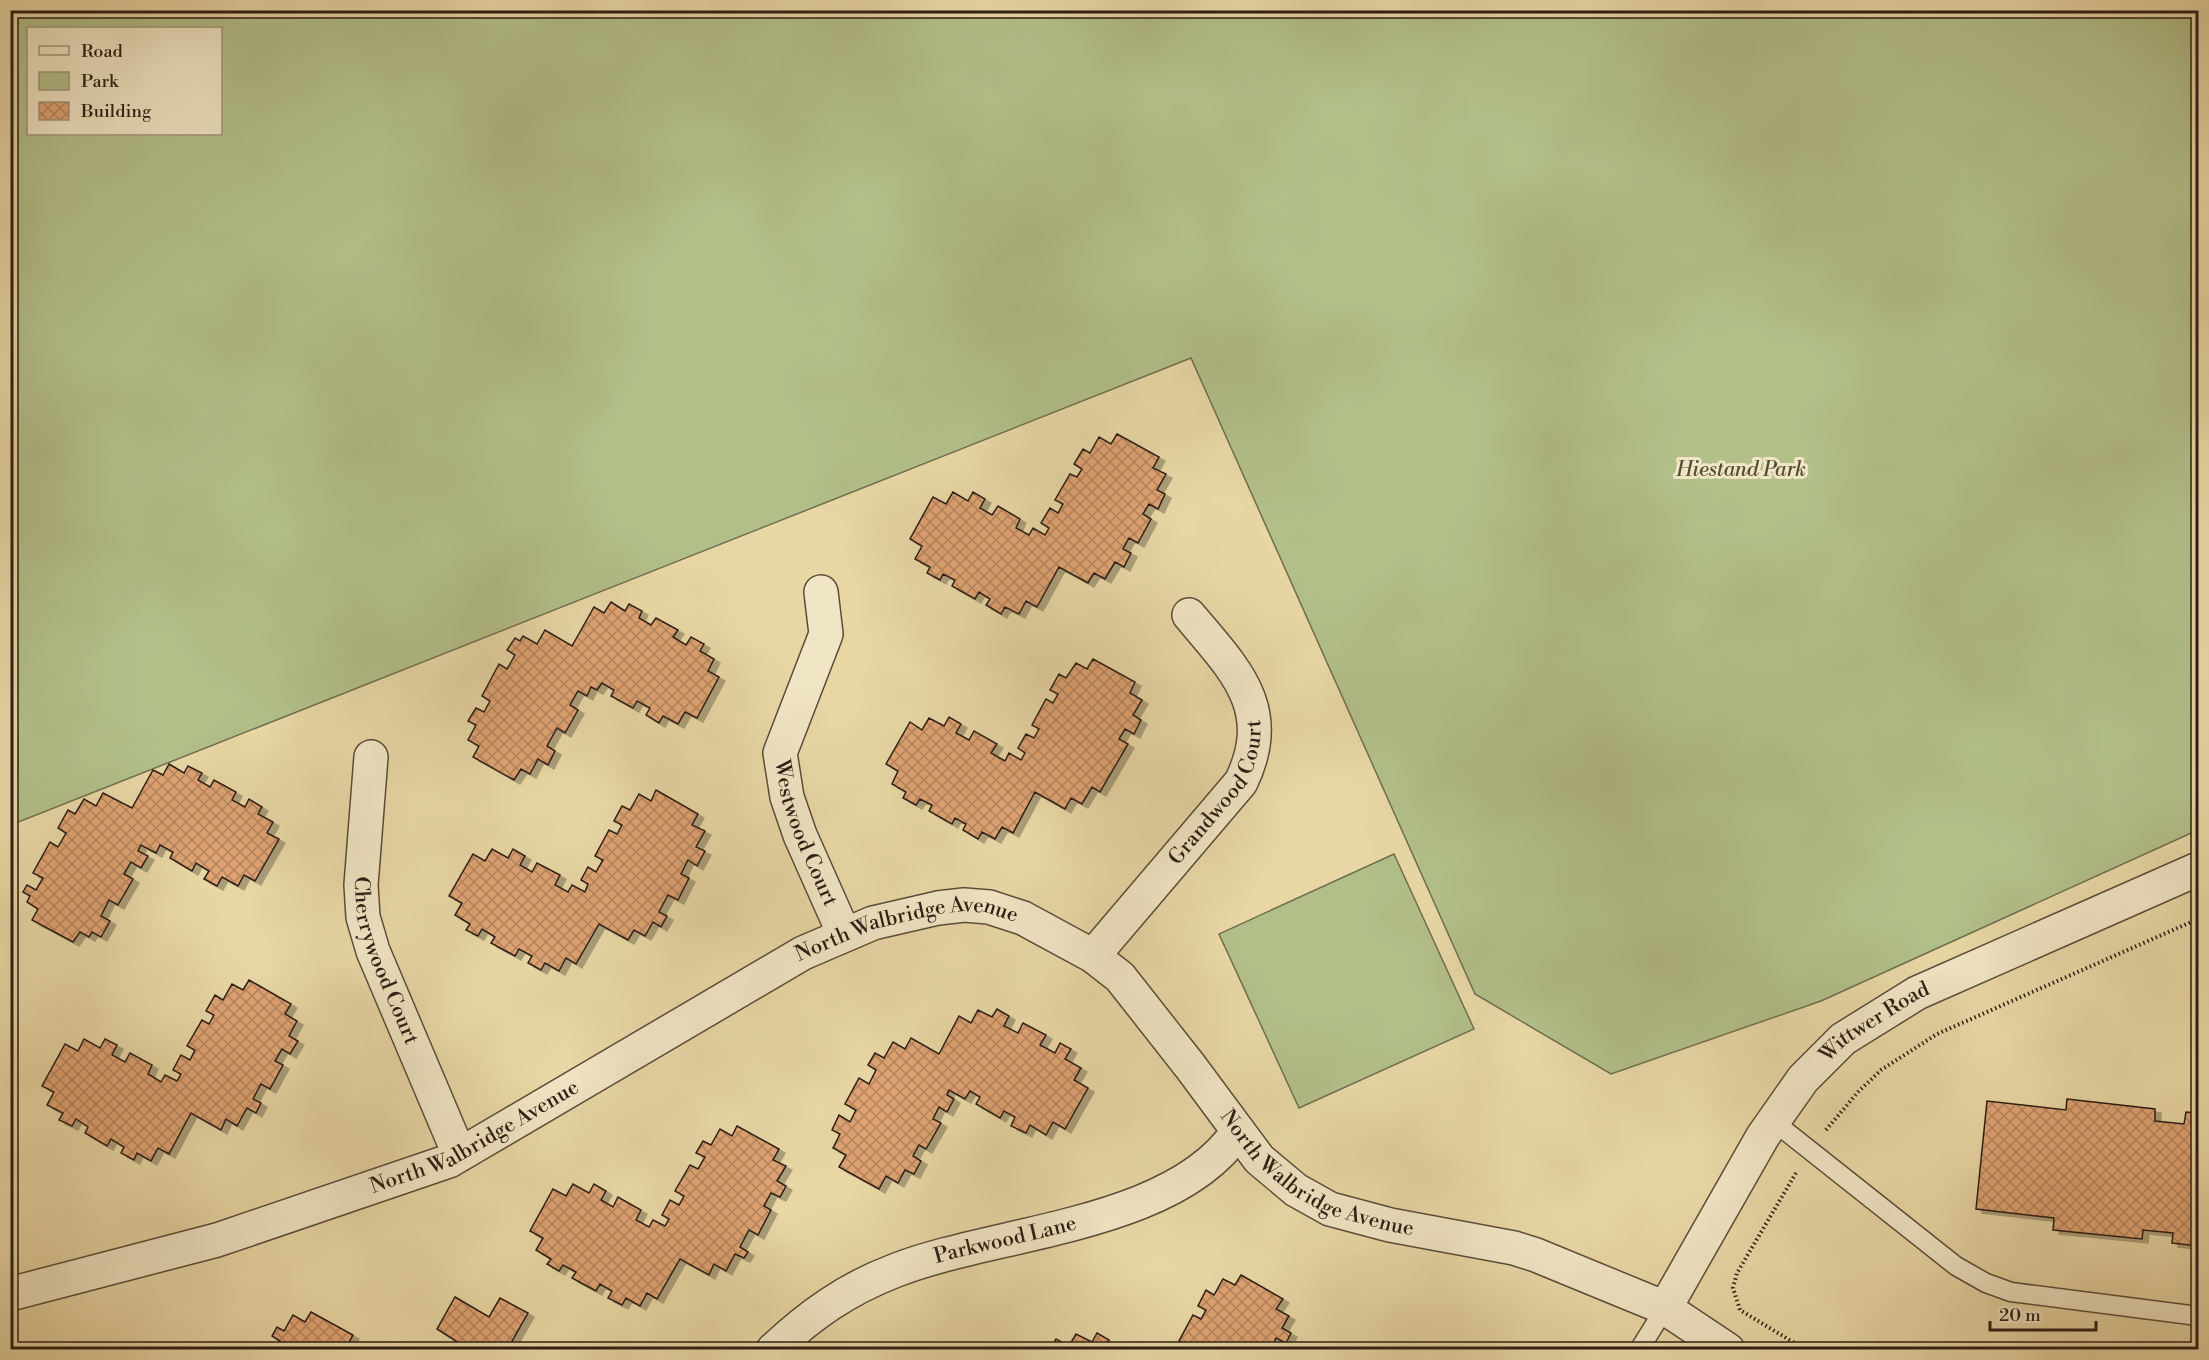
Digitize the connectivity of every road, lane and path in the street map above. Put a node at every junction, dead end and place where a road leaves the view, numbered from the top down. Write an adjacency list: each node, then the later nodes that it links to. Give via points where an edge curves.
1 (821, 592): 6 (street, Westwood Court, via 826,634 780,753 787,797 797,826)
2 (1189, 615): 7 (street, Grandwood Court, via 1247,690 1255,729 1251,756 1240,782)
3 (371, 757): 11 (street, Cherrywood Court, via 363,851 363,917 373,951)
4 (2199, 869): 8 (street, Wittwer Road, via 1917,993 1843,1039 1803,1079)
5 (2199, 919): 10 (path, via 1972,1018 1909,1050 1858,1092)
6 (844, 934): 7 (street, North Walbridge Avenue, via 938,908 989,907 1023,918); 11 (street, North Walbridge Avenue, via 803,953)
7 (1093, 956): 9 (street, North Walbridge Avenue, via 1120,977)
8 (1773, 1121): 10 (lane); 13 (street, Wittwer Road)
9 (1238, 1131): 13 (street, North Walbridge Avenue, via 1259,1160 1296,1190 1329,1209 1389,1225 1514,1248); 15 (street, Parkwood Lane, via 1194,1174 1135,1205 895,1270 838,1296)
10 (1811, 1150): 14 (lane, via 1956,1266 1986,1282 2011,1292); 18 (path, via 1737,1273 1733,1287 1740,1310)
11 (459, 1154): 12 (street, North Walbridge Avenue, via 449,1161 217,1240)
12 (10, 1294)
13 (1665, 1308): 16 (lane); 17 (street, North Walbridge Avenue)
14 (2199, 1316)
15 (773, 1350)
16 (1639, 1350)
17 (1728, 1350)
18 (1806, 1350)

